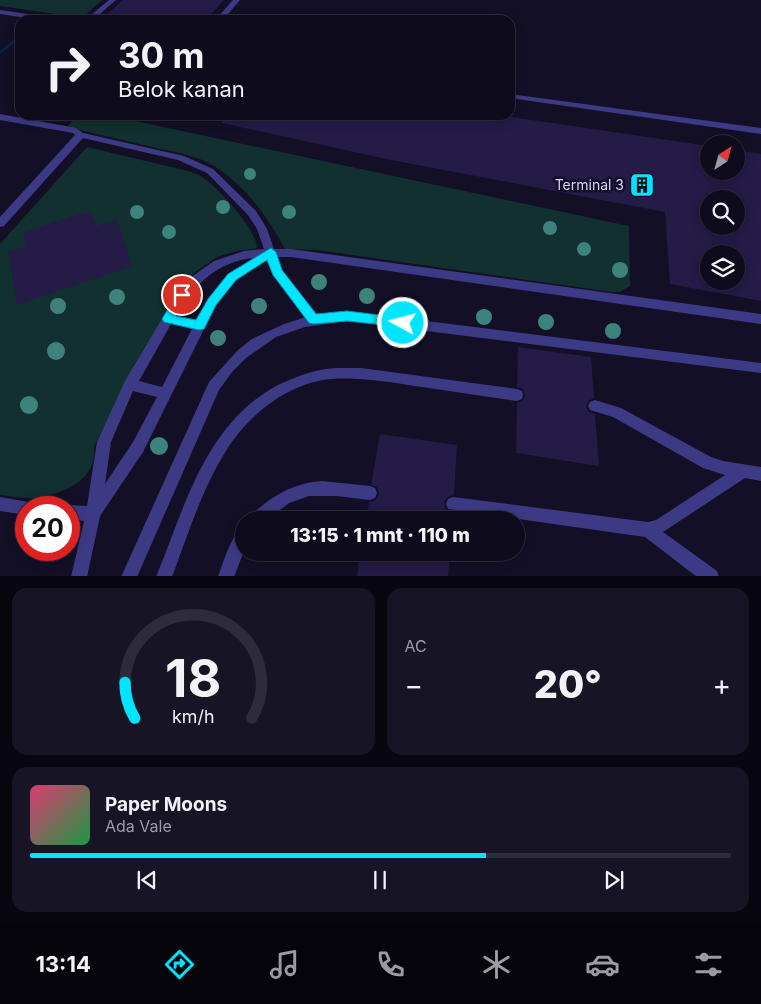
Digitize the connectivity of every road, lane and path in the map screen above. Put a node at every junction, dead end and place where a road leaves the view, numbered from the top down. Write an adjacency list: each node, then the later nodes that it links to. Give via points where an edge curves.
1 (113, 0): 5 (lane)
2 (237, 0): 6 (lane)
3 (0, 12): 4 (lane)
4 (22, 15)
5 (95, 15)
6 (224, 15)
7 (515, 97): 9 (lane)
8 (0, 118): 10 (lane, via 76,131)
9 (761, 131)
10 (80, 135): 11 (lane); 12 (lane, via 181,158 210,171 252,213)
11 (0, 222)
12 (271, 252): 13 (lane, via 248,253 217,262 192,283); 14 (lane, via 277,272); 15 (lane, via 314,255); 16 (lane, via 232,277)
13 (168, 319): 16 (lane); 18 (lane)
14 (314, 319): 17 (lane, via 347,316); 34 (lane, via 283,328 245,349 228,366 214,386)
15 (761, 319)
16 (199, 325): 19 (lane)
17 (761, 368)
18 (130, 386): 19 (lane); 30 (lane, via 104,442)
19 (164, 393): 30 (lane, via 138,447)
20 (517, 395): 35 (lane, via 336,373 312,376 284,388 258,405 231,430 210,464)
21 (595, 406): 22 (lane, via 616,412 708,463)
22 (744, 471): 23 (lane); 31 (lane, via 660,526)
23 (761, 474)
24 (370, 493): 28 (lane, via 323,486 288,495)
25 (0, 504): 27 (lane)
26 (453, 504): 31 (lane)
27 (15, 506)
28 (266, 511)
29 (80, 513): 30 (lane)
30 (94, 514): 33 (lane)
31 (648, 530): 37 (lane)
32 (235, 552): 36 (lane)
33 (79, 576)
34 (129, 576)
35 (164, 576)
36 (226, 576)
37 (711, 576)

